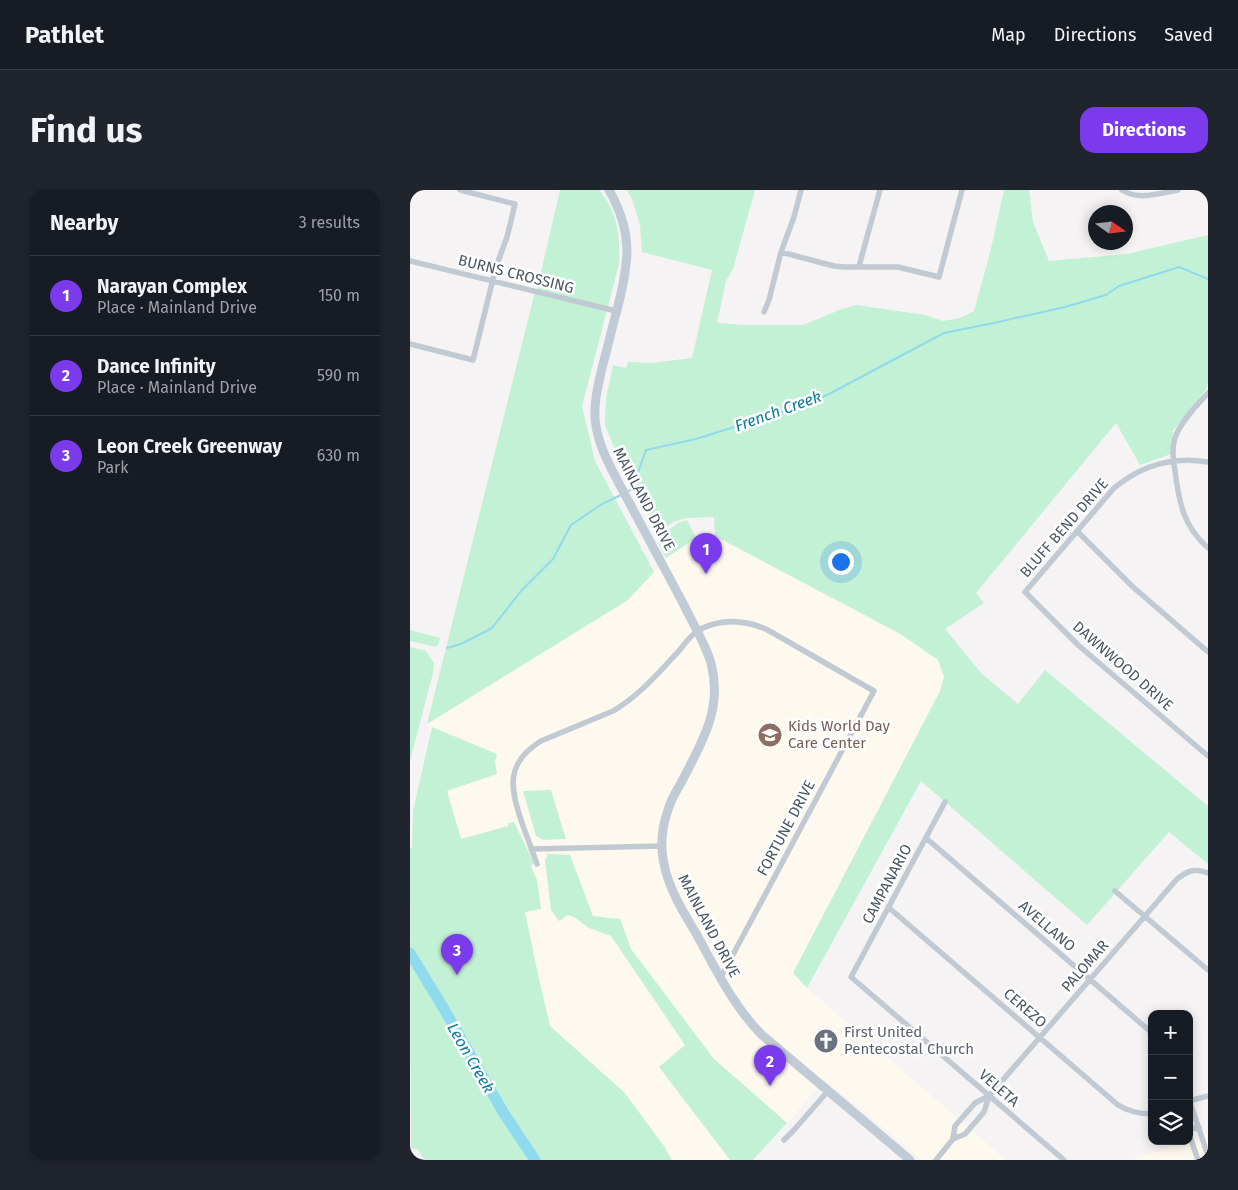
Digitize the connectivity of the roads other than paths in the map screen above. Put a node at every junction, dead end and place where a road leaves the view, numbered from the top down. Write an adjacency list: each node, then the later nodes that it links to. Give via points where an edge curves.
1 (460, 190): 11 (street, via 516,204)
2 (609, 190): 12 (main road, MAINLAND DRIVE, via 621,213 628,247)
3 (801, 190): 8 (street)
4 (880, 190): 10 (street)
5 (962, 190): 10 (street, via 939,277 898,267)
6 (1122, 190): 7 (street, via 1139,196)
7 (1178, 190)
8 (781, 252): 10 (street, via 834,266); 13 (street)
9 (410, 260): 11 (street, BURNS CROSSING)
10 (859, 266)
11 (492, 281): 12 (street, BURNS CROSSING); 14 (street, via 472,360)
12 (616, 312): 21 (main road, MAINLAND DRIVE, via 598,384 596,430 611,468)
13 (764, 312)
14 (410, 344)
15 (1208, 393): 16 (street, via 1177,432)
16 (1174, 462): 17 (street, BLUFF BEND DRIVE); 18 (street, BLUFF BEND DRIVE, via 1150,466 1126,478); 19 (street, via 1181,507 1193,531)
17 (1208, 462)
18 (1077, 531): 20 (street, BLUFF BEND DRIVE); 22 (street, via 1132,587)
19 (1208, 548)
20 (1025, 592): 23 (street, DAWNWOOD DRIVE, via 1078,645)
21 (697, 631): 26 (main road, MAINLAND DRIVE, via 713,673 714,706 704,739 668,808); 27 (street, via 623,706 541,740 523,755 514,776 513,793); 34 (street, FORTUNE DRIVE, via 736,621 759,626 874,691)
22 (1208, 652)
23 (1208, 756)
24 (944, 802): 25 (street, CAMPANARIO)
25 (926, 838): 31 (street, CAMPANARIO); 36 (street, AVELLANO)
26 (662, 846): 27 (street); 34 (main road, MAINLAND DRIVE, via 670,886)
27 (531, 849): 28 (street)
28 (537, 864)
29 (1208, 873): 32 (street, PALOMAR, via 1186,872)
30 (1115, 891): 32 (street)
31 (888, 907): 35 (street, CAMPANARIO); 38 (street, CEREZO)
32 (1145, 916): 33 (street); 36 (street, PALOMAR)
33 (1208, 970)
34 (721, 977): 39 (main road, MAINLAND DRIVE, via 752,1025)
35 (851, 977): 40 (street, VELETA)
36 (1090, 980): 37 (street, AVELLANO); 38 (street, PALOMAR)
37 (1148, 1030)
38 (1040, 1038): 40 (street, PALOMAR); 45 (street, CEREZO, via 1118,1106 1137,1114)
39 (828, 1091): 50 (street); 54 (main road, MAINLAND DRIVE)
40 (989, 1096): 44 (street, PALOMAR, via 975,1103); 46 (street, PALOMAR); 56 (street, VELETA)
41 (1208, 1096): 42 (street)
42 (1193, 1099)
43 (1193, 1109): 47 (street)
44 (969, 1111): 46 (street); 49 (street, PALOMAR, via 955,1126)
45 (1148, 1114)
46 (978, 1119): 49 (street, PALOMAR, via 965,1134)
47 (1199, 1126): 48 (street); 52 (street)
48 (1193, 1128)
49 (953, 1139): 55 (street, PALOMAR)
50 (784, 1140)
51 (1193, 1145): 53 (street)
52 (1208, 1154): 53 (street)
53 (1197, 1158)
54 (910, 1160)
55 (936, 1160)
56 (1064, 1160)

